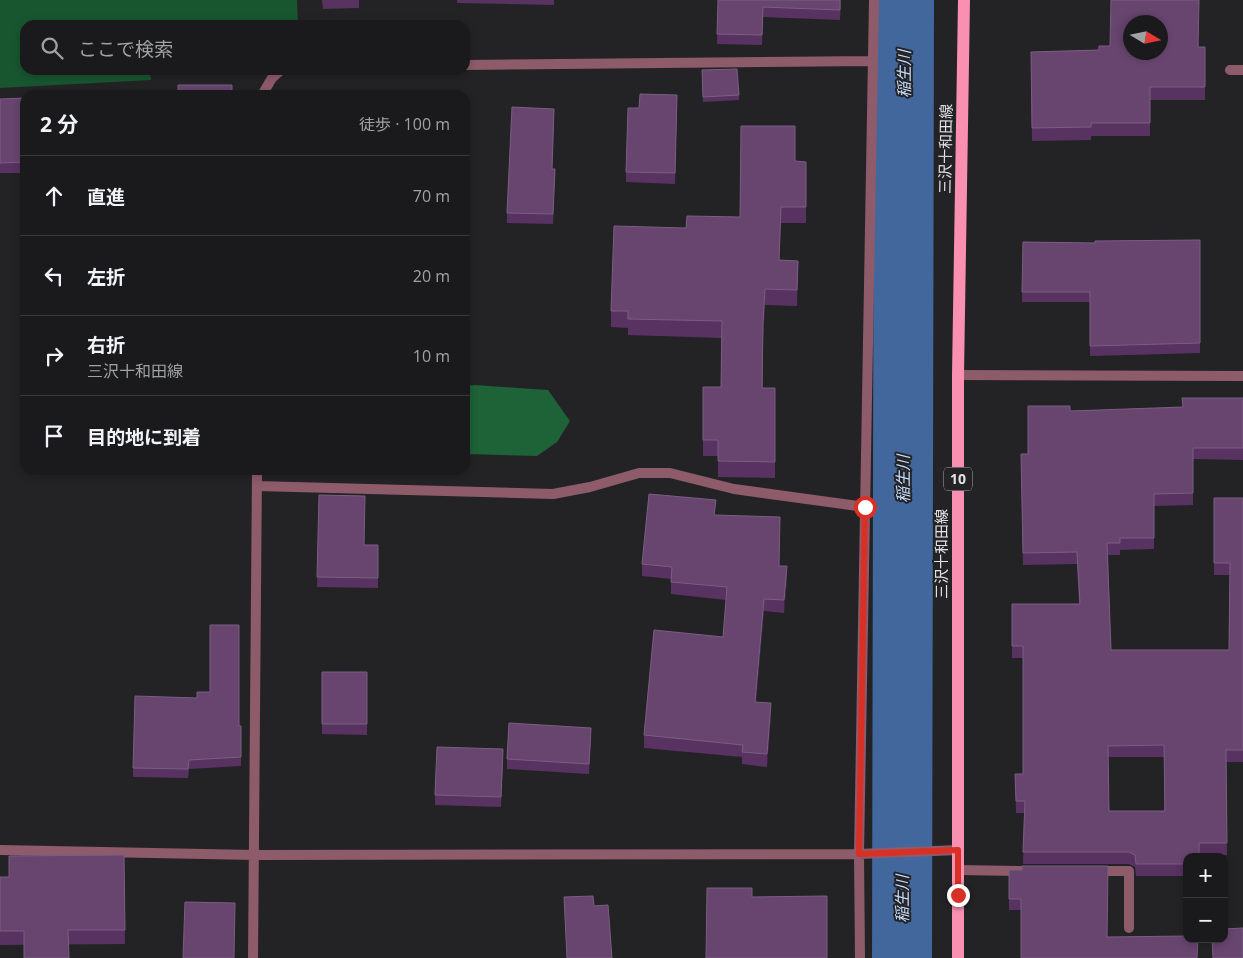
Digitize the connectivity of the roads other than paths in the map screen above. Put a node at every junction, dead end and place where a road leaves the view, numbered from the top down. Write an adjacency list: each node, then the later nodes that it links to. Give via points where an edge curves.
1 (874, 0): 3 (street)
2 (964, 0): 9 (main road, 三沢十和田線 / 10)
3 (874, 61): 4 (street); 13 (street)
4 (470, 65)
5 (1230, 70): 6 (street)
6 (1243, 70)
7 (275, 75): 8 (street)
8 (265, 90)
9 (958, 375): 10 (street); 15 (main road, 三沢十和田線 / 10)
10 (1243, 376)
11 (257, 475): 12 (street)
12 (257, 486): 13 (street, via 553,494 639,473 670,474 734,490); 17 (street)
13 (865, 507): 16 (street)
14 (0, 850): 17 (street)
15 (958, 850): 16 (street); 18 (main road, 三沢十和田線 / 10)
16 (859, 854): 17 (street); 23 (street)
17 (255, 856): 22 (street)
18 (958, 870): 19 (street); 24 (main road, 三沢十和田線 / 10)
19 (1034, 871)
20 (1081, 871): 21 (street, via 1129,871)
21 (1129, 928)
22 (253, 958)
23 (860, 958)
24 (958, 958)

